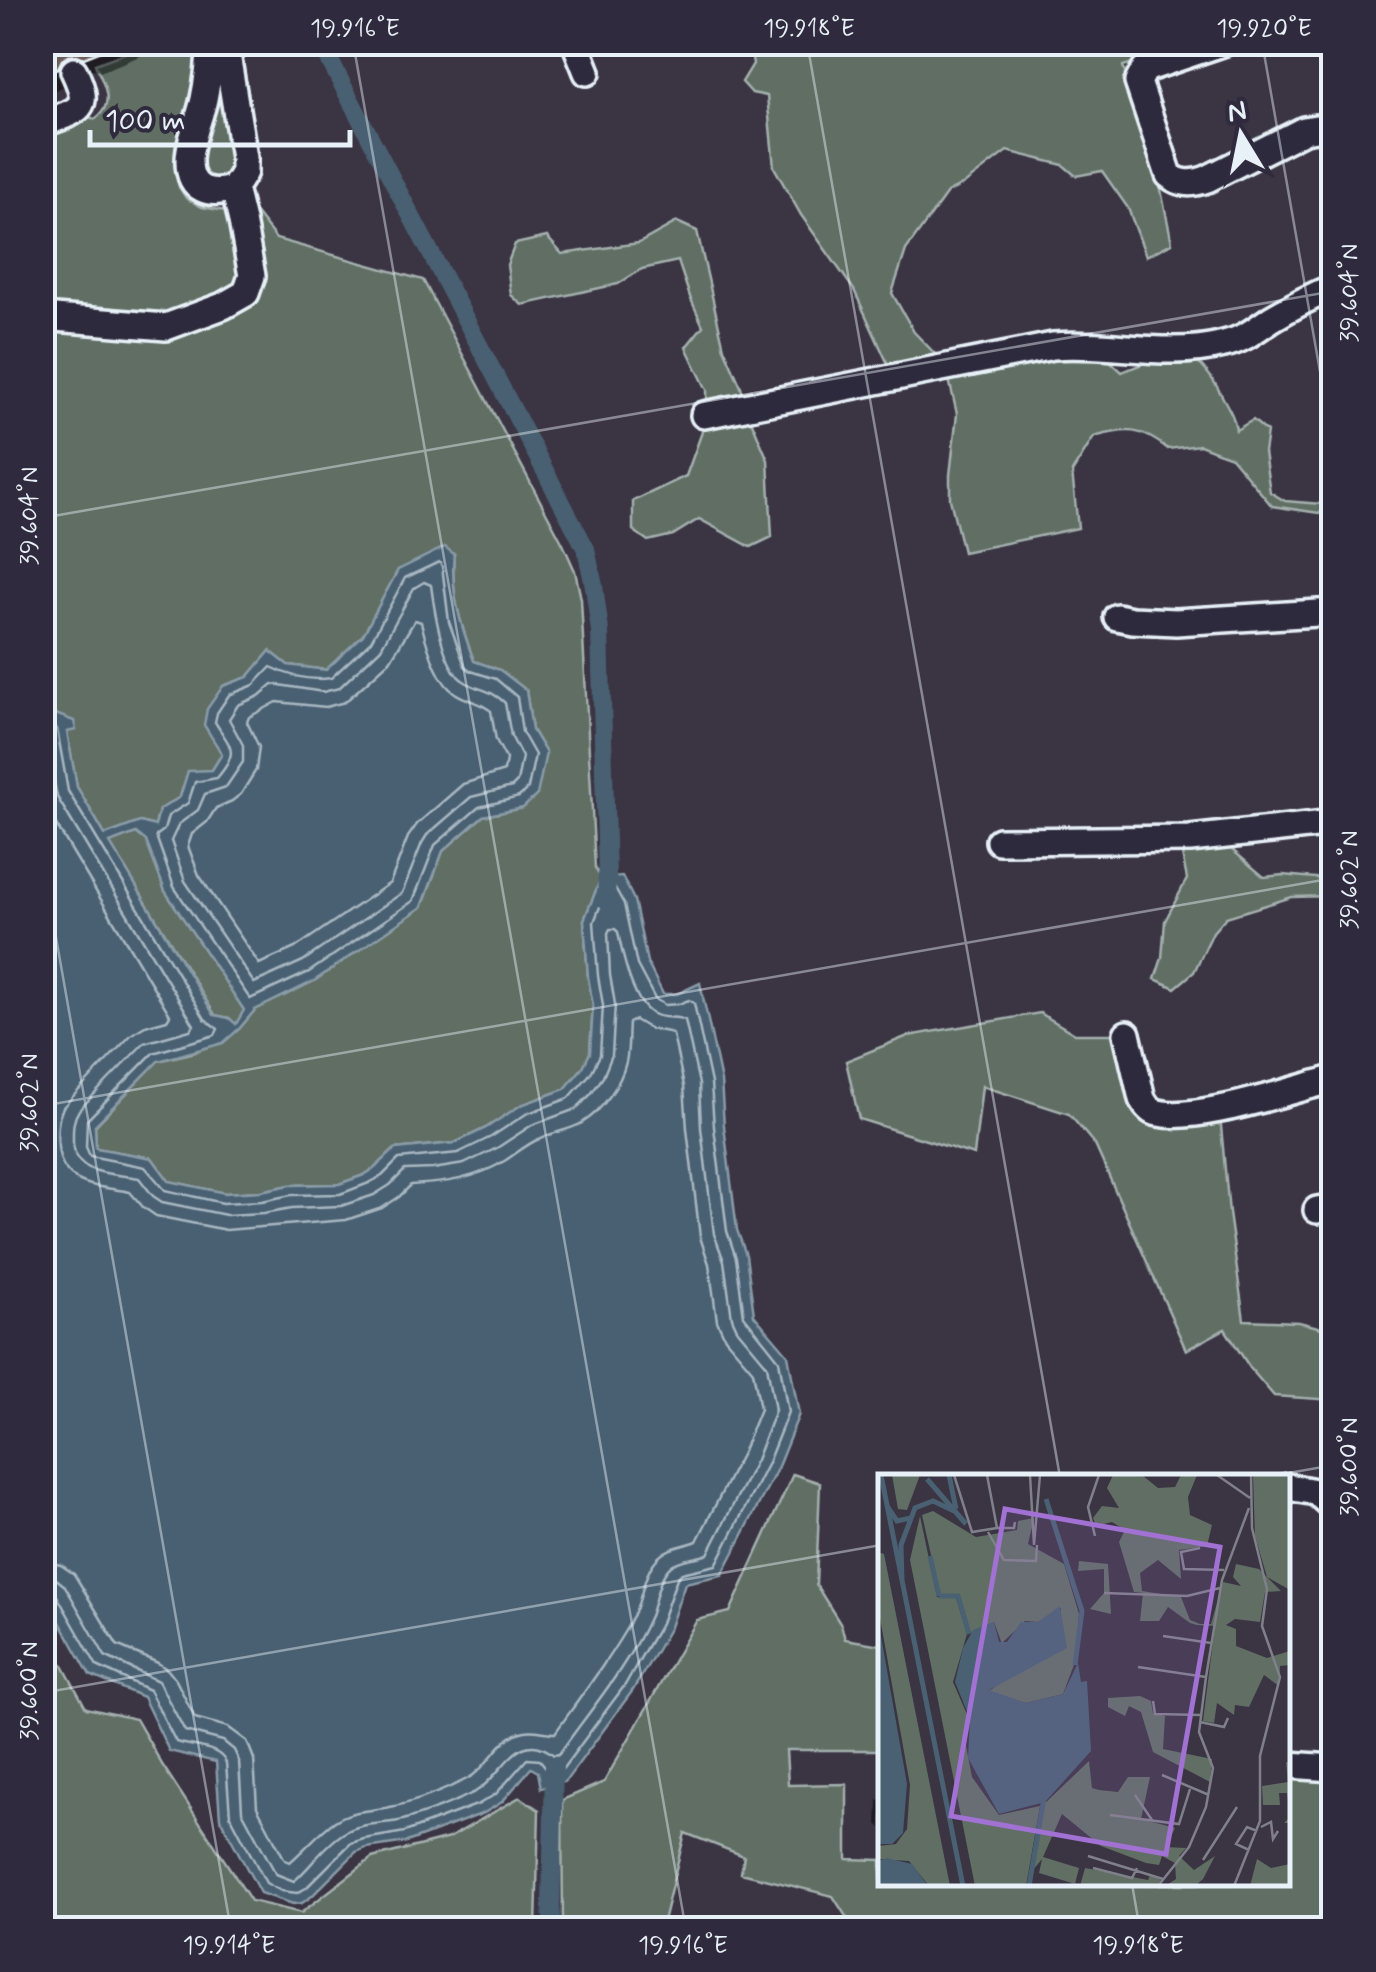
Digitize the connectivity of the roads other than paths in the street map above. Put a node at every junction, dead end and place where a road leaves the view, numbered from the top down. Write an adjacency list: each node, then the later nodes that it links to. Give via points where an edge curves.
1 (210, 42): 9 (street, via 188,160 204,190)
2 (225, 42): 9 (street, via 244,158)
3 (575, 42): 6 (street)
4 (1225, 42): 8 (street, via 1145,69 1138,82 1176,181 1208,179 1304,130)
5 (74, 71): 7 (street, via 83,103)
6 (587, 72)
7 (42, 124)
8 (1334, 130)
9 (234, 188): 11 (street, via 252,276 246,293 166,327)
10 (1334, 287): 12 (street, via 1249,336 1210,347 1053,346)
11 (42, 317)
12 (704, 415)
13 (1334, 612): 14 (street, via 1176,622)
14 (1117, 616)
15 (1334, 824): 16 (street, via 1190,838)
16 (999, 840)
17 (1127, 1034): 18 (street, via 1144,1103 1156,1112 1196,1114)
18 (1334, 1080)
19 (1291, 1488): 20 (street, via 1316,1492)
20 (1334, 1508)
21 (1291, 1765): 22 (street)
22 (1334, 1768)

